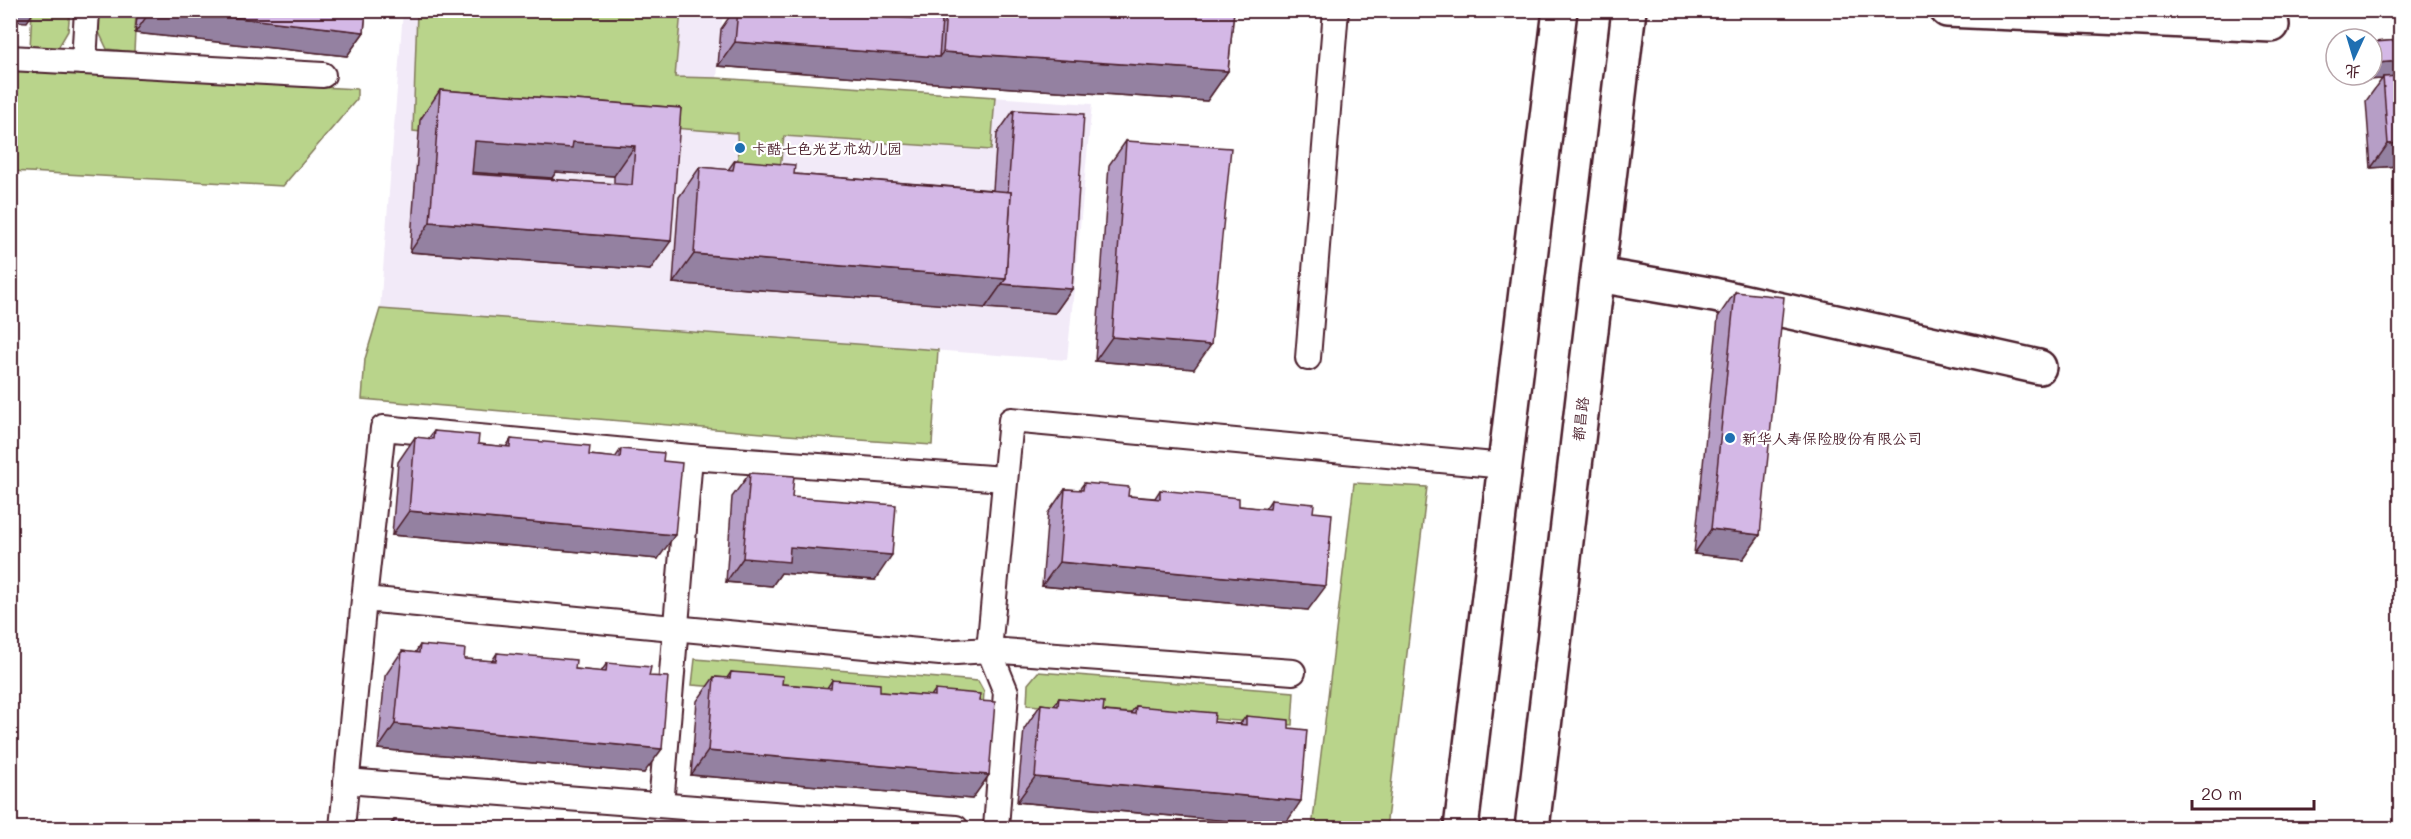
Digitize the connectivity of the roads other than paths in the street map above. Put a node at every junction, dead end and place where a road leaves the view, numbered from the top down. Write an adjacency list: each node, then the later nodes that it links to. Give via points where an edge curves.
1 (87, 10): 8 (lane)
2 (1336, 10): 11 (lane)
3 (1560, 10): 14 (main road)
4 (1629, 10): 10 (main road, 都昌路)
5 (1947, 10): 6 (main road)
6 (2272, 25)
7 (10, 58): 8 (lane)
8 (84, 62): 9 (lane)
9 (323, 75)
10 (1598, 275): 12 (main road, via 1714,295); 26 (main road, 都昌路)
11 (1308, 358)
12 (2039, 367)
13 (690, 457): 15 (lane); 16 (lane, via 383,428); 17 (lane)
14 (1505, 466): 15 (lane, via 1011,420); 25 (main road)
15 (1005, 479): 18 (lane)
16 (364, 598): 17 (lane); 20 (lane)
17 (676, 628): 18 (lane, via 940,653); 21 (lane)
18 (989, 650): 19 (lane); 24 (lane, via 1006,692)
19 (1293, 672)
20 (346, 782): 21 (lane); 22 (lane)
21 (661, 806): 23 (lane)
22 (342, 828)
23 (956, 828)
24 (996, 828)
25 (1461, 828)
26 (1532, 828)

